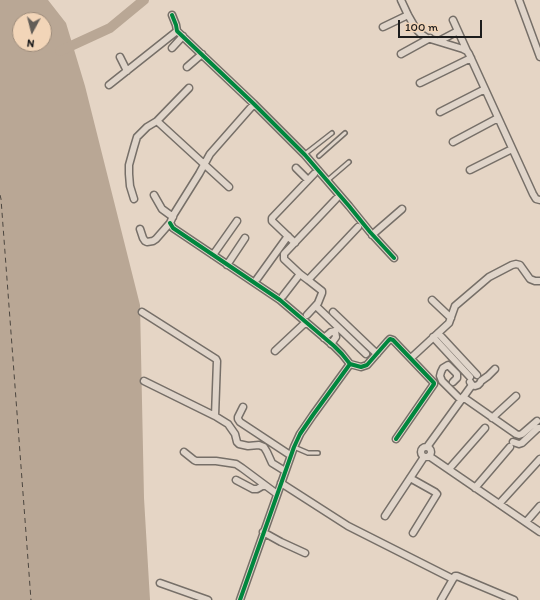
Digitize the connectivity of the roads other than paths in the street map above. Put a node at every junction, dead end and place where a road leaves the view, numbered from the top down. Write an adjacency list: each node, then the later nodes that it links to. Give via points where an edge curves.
1 (401, 0): 4 (street)
2 (519, 0): 16 (street)
3 (172, 14): 7 (street)
4 (408, 14): 6 (street); 10 (street, via 421,34)
5 (453, 20): 8 (street)
6 (383, 27)
7 (177, 31): 9 (street); 20 (street)
8 (458, 31): 11 (street); 13 (street)
9 (183, 36): 12 (street); 14 (street)
10 (430, 38): 11 (street); 15 (street)
11 (439, 41): 13 (street)
12 (172, 48)
13 (467, 51): 18 (street)
14 (202, 54): 19 (street); 25 (street)
15 (401, 54)
16 (540, 56)
17 (120, 57): 20 (street)
18 (471, 58): 21 (street); 24 (street)
19 (187, 67)
20 (127, 71): 22 (street)
21 (420, 83)
22 (109, 85)
23 (189, 88): 28 (street)
24 (485, 89): 26 (street); 27 (street)
25 (254, 104): 33 (street); 36 (street)
26 (440, 112)
27 (498, 118): 31 (street); 32 (street)
28 (157, 121): 36 (street); 44 (street, via 137,137 134,147 129,174)
29 (332, 133): 33 (lane)
30 (345, 134): 34 (lane)
31 (453, 142)
32 (512, 149): 38 (street); 46 (street, via 533,194)
33 (305, 155): 41 (street, via 313,161)
34 (319, 156)
35 (349, 162): 41 (lane)
36 (204, 164): 42 (street); 48 (street)
37 (296, 168): 40 (street)
38 (470, 170)
39 (314, 174): 40 (street)
40 (308, 180): 53 (street, via 272,218)
41 (327, 180): 52 (street)
42 (229, 187)
43 (154, 195): 48 (street)
44 (134, 198)
45 (336, 199): 55 (street)
46 (540, 200)
47 (402, 209): 52 (street)
48 (171, 220): 51 (street, via 153,241 145,241); 56 (street, via 173,228)
49 (237, 221): 56 (street)
50 (358, 227): 61 (street)
51 (140, 229)
52 (372, 235): 57 (street)
53 (288, 236): 55 (street); 60 (street)
54 (245, 238): 58 (street)
55 (295, 243): 59 (street, via 284,254 284,259)
56 (213, 255): 58 (street)
57 (394, 258)
58 (227, 265): 69 (street)
59 (300, 274): 61 (street); 63 (street)
60 (257, 279)
61 (308, 280): 65 (street, via 322,291)
62 (540, 281): 68 (street, via 530,278 520,265 512,265 483,281 455,306)
63 (283, 296)
64 (432, 300): 68 (street)
65 (316, 306): 69 (street); 70 (street)
66 (142, 312): 88 (street, via 216,359)
67 (333, 312): 77 (street)
68 (451, 318): 71 (street)
69 (306, 319): 73 (street); 75 (street)
70 (337, 330): 73 (street); 74 (street); 76 (street)
71 (438, 332): 72 (street); 81 (street)
72 (433, 337): 78 (street); 81 (street)
73 (324, 338): 74 (street)
74 (331, 344): 79 (street)
75 (275, 351)
76 (366, 354)
77 (377, 354): 78 (street, via 390,339); 79 (street, via 367,365)
78 (411, 358): 93 (street, via 434,384)
79 (350, 364): 94 (street, via 300,434)
80 (495, 369): 81 (street, via 488,376)
81 (476, 378): 84 (street, via 469,380); 84 (street, via 480,383)
82 (144, 381): 88 (street)
83 (453, 382): 86 (street, via 457,374 448,365 441,372 442,381)
84 (472, 385): 86 (street)
85 (516, 396): 89 (street)
86 (462, 398): 89 (street); 98 (street, via 427,447 431,451)
87 (243, 407): 97 (street, via 238,417 240,422)
88 (215, 416): 101 (street, via 228,424 239,444 264,447 272,463)
89 (492, 418): 90 (street, via 519,435)
90 (536, 421)
91 (486, 428): 100 (street)
92 (540, 428): 106 (street, via 519,444 512,444)
93 (396, 439)
94 (294, 447): 96 (lane, via 308,453); 97 (street)
95 (184, 452): 105 (street, via 196,461 236,464)
96 (318, 453)
97 (290, 455): 101 (street)
98 (427, 456): 100 (street); 102 (street)
99 (540, 460): 108 (street)
100 (449, 469): 106 (street)
101 (285, 471): 104 (street)
102 (410, 478): 110 (street); 113 (street, via 437,494)
103 (236, 480): 105 (street, via 253,489)
104 (281, 483): 107 (street); 116 (street, via 348,526)
105 (264, 485): 107 (street)
106 (476, 488): 108 (street)
107 (276, 494): 112 (street)
108 (499, 504): 111 (street)
109 (540, 506): 111 (street)
110 (385, 516)
111 (526, 522): 114 (street)
112 (263, 532): 115 (street); 119 (street)
113 (413, 532)
114 (540, 532)
115 (305, 553)
116 (453, 579): 120 (street); 121 (street, via 455,576 461,577)
117 (160, 582): 118 (street)
118 (208, 600)
119 (240, 600)
120 (442, 600)
121 (514, 600)

